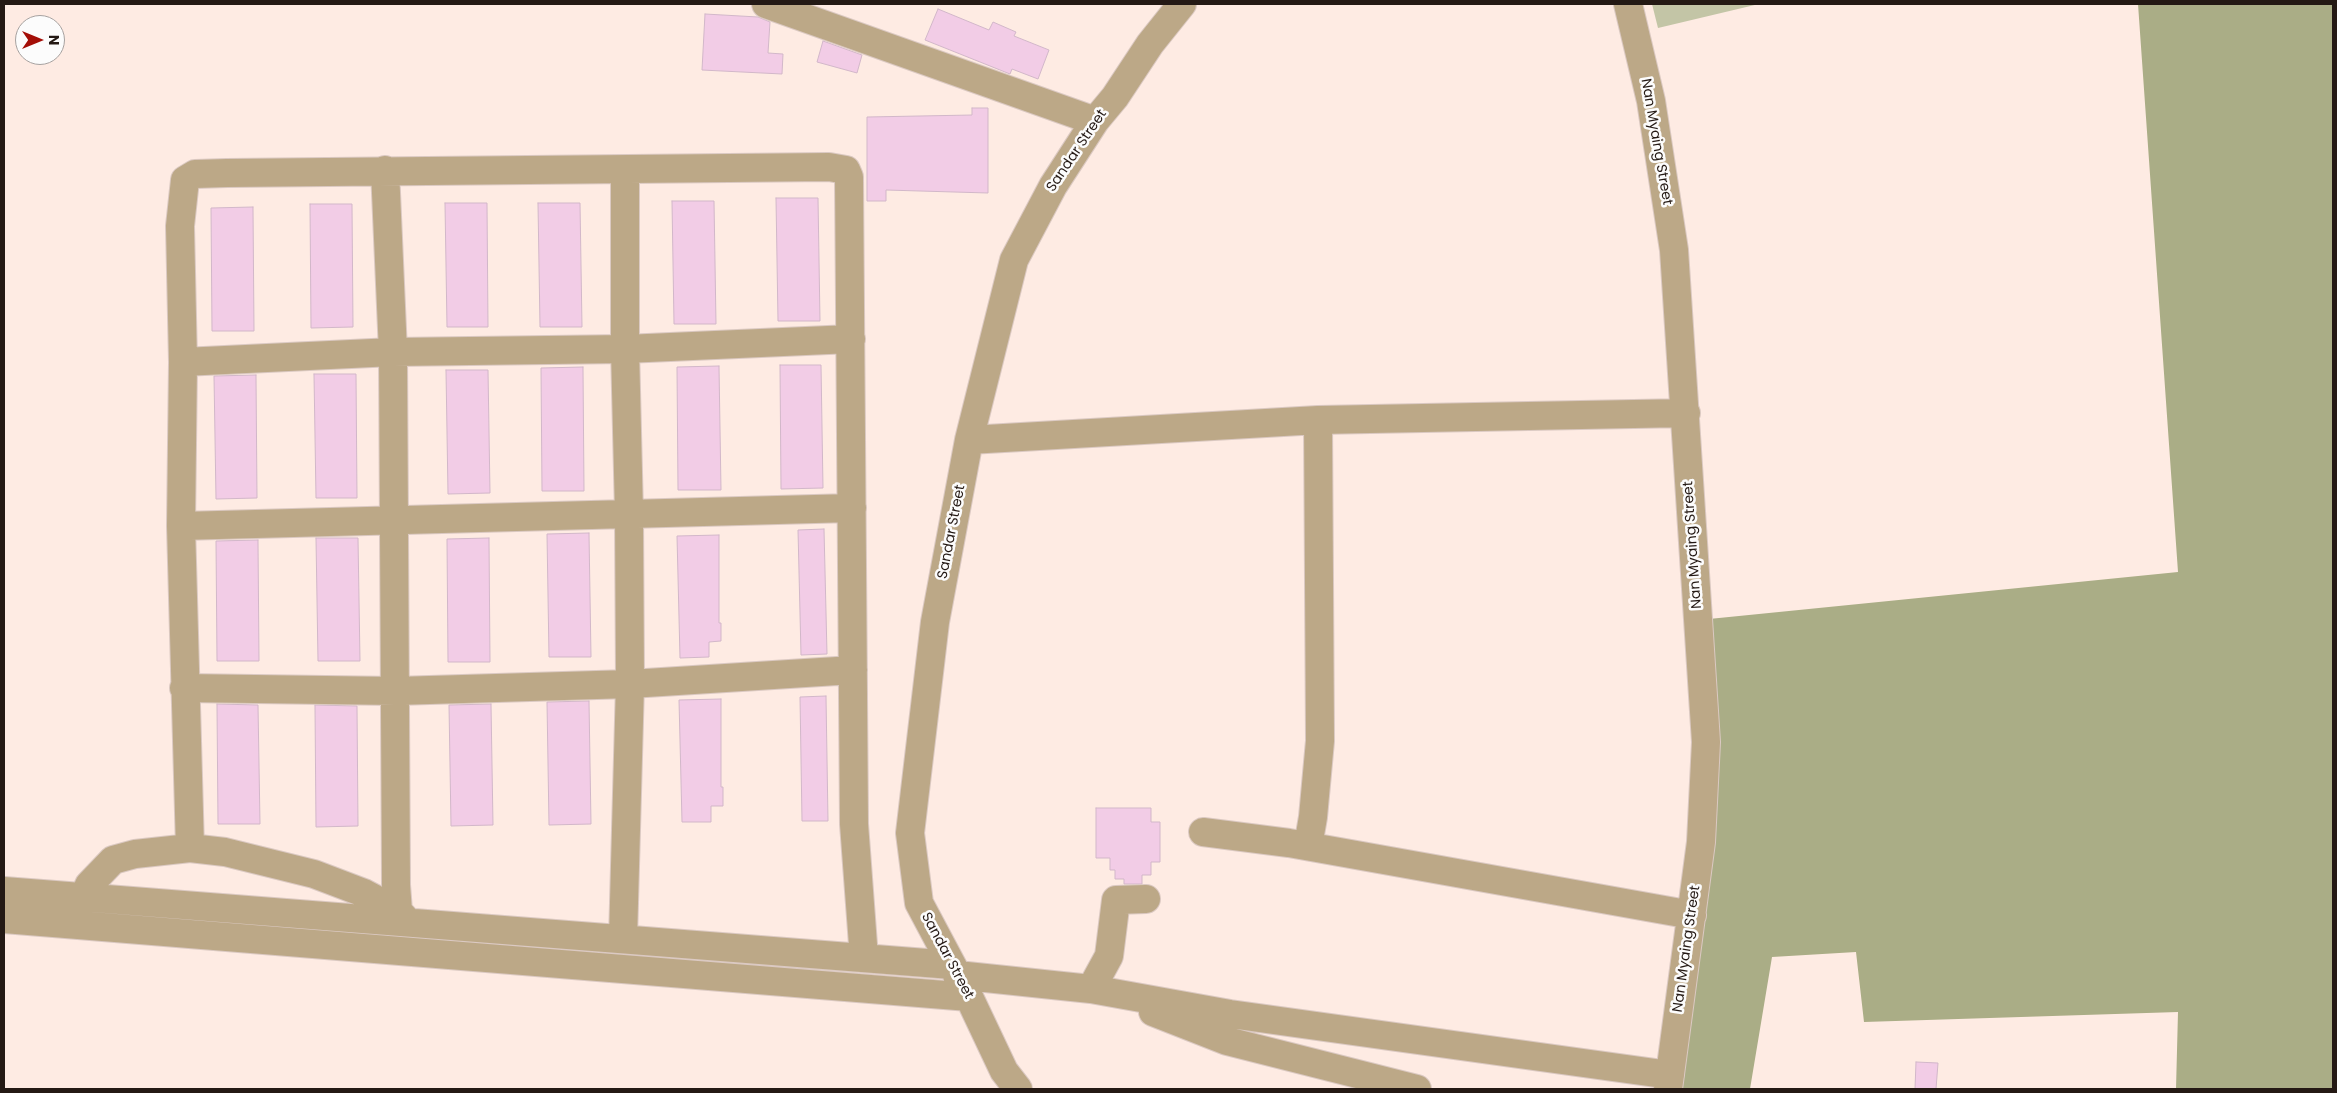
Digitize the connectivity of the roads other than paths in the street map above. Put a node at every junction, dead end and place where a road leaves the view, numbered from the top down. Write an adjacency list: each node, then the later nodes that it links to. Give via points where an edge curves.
1 (766, 4): 4 (street)
2 (1182, 4): 4 (street, Sandar Street)
3 (1628, 4): 11 (street, Nan Myaing Street, via 1650,102 1674,250)
4 (1095, 121): 13 (street, Sandar Street, via 1053,186 1014,260)
5 (385, 170): 6 (street); 9 (street); 10 (street, via 196,174 184,180 180,226)
6 (625, 170): 7 (street, via 829,167 846,170 849,177); 8 (street)
7 (851, 339): 8 (street); 14 (street)
8 (625, 349): 9 (street); 15 (street)
9 (392, 352): 10 (street); 16 (street)
10 (183, 362): 17 (street)
11 (1686, 414): 12 (street); 28 (street, Nan Myaing Street, via 1706,742 1701,842)
12 (1318, 420): 13 (street); 23 (street, via 1320,741)
13 (969, 440): 33 (street, Sandar Street, via 935,622 910,833 919,903)
14 (852, 508): 15 (street); 18 (street)
15 (629, 514): 16 (street); 19 (street)
16 (394, 522): 17 (street); 21 (street)
17 (182, 526): 20 (street)
18 (853, 670): 19 (street); 32 (street, via 854,824)
19 (630, 684): 21 (street); 31 (street)
20 (184, 688): 21 (street); 24 (street)
21 (396, 691): 29 (street, via 396,885)
22 (1203, 832): 23 (street)
23 (1308, 846): 28 (street)
24 (190, 848): 26 (street, via 134,854 113,860 89,885); 29 (street, via 225,852 314,874 364,893)
25 (4, 890): 26 (street)
26 (83, 899): 29 (street)
27 (1146, 899): 34 (street, via 1116,900 1109,956)
28 (1692, 915): 35 (street, Nan Myaing Street)
29 (403, 917): 31 (street)
30 (4, 919): 33 (street)
31 (623, 939): 32 (street)
32 (864, 958): 33 (street)
33 (960, 979): 34 (street); 36 (street, Sandar Street, via 1004,1071)
34 (1091, 989): 35 (street, via 1230,1014); 37 (street, via 1227,1041)
35 (1669, 1082)
36 (1018, 1089)
37 (1417, 1089)

